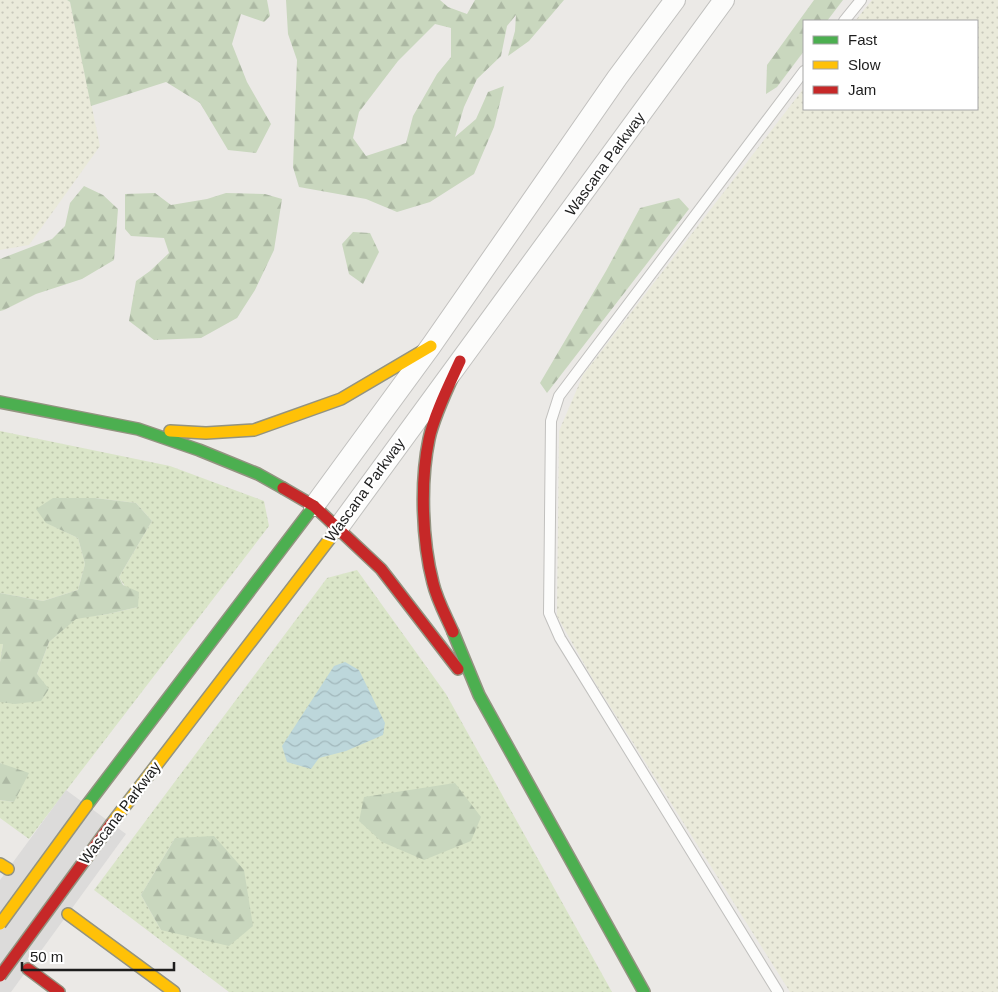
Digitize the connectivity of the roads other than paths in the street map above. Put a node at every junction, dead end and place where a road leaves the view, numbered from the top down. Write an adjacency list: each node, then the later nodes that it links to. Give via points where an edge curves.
1 (675, 0): 6 (street, Wascana Parkway)
2 (724, 0): 7 (street, Wascana Parkway)
3 (861, 0): 4 (lane)
4 (845, 20)
5 (803, 72): 20 (lane, via 558,396 551,421 548,613 565,646)
6 (431, 346): 9 (main road, via 341,399 254,430 206,433); 10 (street, Wascana Parkway)
7 (460, 360): 11 (street, Wascana Parkway); 12 (main road, via 430,438 424,488 424,536 433,584)
8 (0, 402): 9 (main road)
9 (138, 430): 10 (main road, via 258,474)
10 (314, 506): 11 (main road); 14 (main road, Wascana Parkway, bridge)
11 (338, 528): 12 (main road, via 381,569); 16 (main road, Wascana Parkway, bridge, via 112,823)
12 (479, 695): 19 (main road)
13 (68, 914): 18 (main road)
14 (0, 924)
15 (28, 969): 17 (main road)
16 (0, 976)
17 (59, 992)
18 (174, 992)
19 (644, 992)
20 (778, 992)

